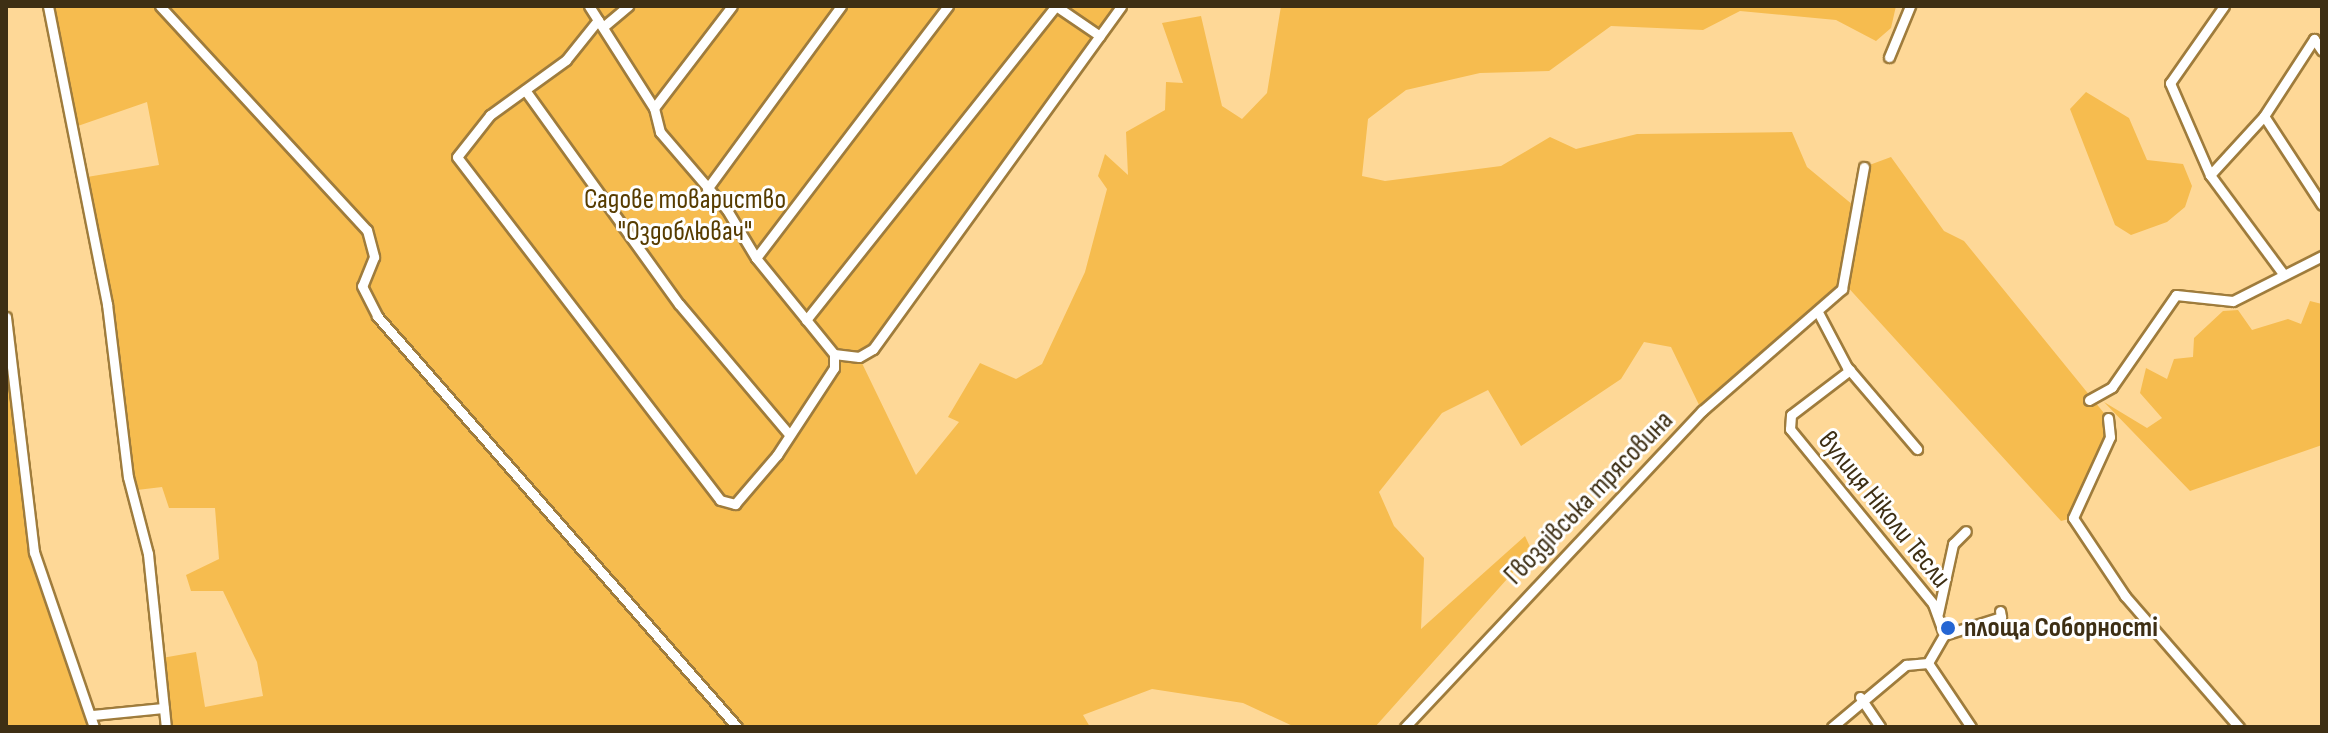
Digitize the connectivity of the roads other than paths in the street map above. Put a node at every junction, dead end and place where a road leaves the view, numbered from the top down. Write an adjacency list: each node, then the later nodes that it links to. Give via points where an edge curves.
1 (48, 6): 41 (street, via 107,304 128,477 148,554)
2 (160, 6): 45 (street, via 367,230 374,257 362,286 377,316)
3 (589, 6): 12 (street)
4 (628, 6): 12 (street)
5 (732, 6): 17 (street)
6 (841, 6): 21 (street)
7 (948, 6): 24 (street)
8 (1056, 6): 13 (street); 28 (street)
9 (1121, 6): 13 (street)
10 (1910, 6): 15 (street)
11 (2224, 6): 20 (street, via 2170,83)
12 (601, 24): 16 (street, via 566,60); 17 (street)
13 (1100, 36): 29 (street, via 873,349 859,357)
14 (2322, 51): 18 (street, via 2314,39)
15 (1889, 57)
16 (525, 90): 33 (street, via 679,304); 33 (street, via 490,115 457,157 720,500 735,504)
17 (654, 108): 21 (street, via 660,132)
18 (2264, 116): 20 (street); 22 (street)
19 (1864, 167): 26 (street, Гвоздівська трясовина, via 1842,289)
20 (2210, 175): 25 (street)
21 (707, 189): 24 (street)
22 (2322, 205)
23 (2322, 256): 25 (street)
24 (756, 258): 28 (street)
25 (2284, 275): 31 (street, via 2233,301 2176,295 2112,387)
26 (1819, 314): 30 (street); 46 (street, Гвоздівська трясовина, via 1702,411)
27 (6, 317): 42 (street, via 34,552)
28 (806, 320): 29 (street)
29 (834, 354): 33 (street, via 817,398)
30 (1850, 370): 34 (street); 36 (street, вулиця Ніколи Тесли, via 1791,415 1790,429)
31 (2089, 400)
32 (2108, 418): 50 (street, via 2110,437 2073,518 2125,596)
33 (788, 433)
34 (1917, 449)
35 (1966, 531): 36 (street, via 1953,544)
36 (1938, 613): 38 (street, вулиця Ніколи Тесли)
37 (2000, 614): 38 (street)
38 (1944, 635): 39 (street, вулиця Ніколи Тесли)
39 (1926, 663): 40 (street, via 1906,665); 49 (street)
40 (1860, 697): 47 (street); 48 (street)
41 (164, 708): 42 (street); 44 (street)
42 (92, 715): 43 (street)
43 (94, 727)
44 (166, 727)
45 (737, 727)
46 (1405, 727)
47 (1832, 727)
48 (1880, 727)
49 (1971, 727)
50 (2239, 727)

